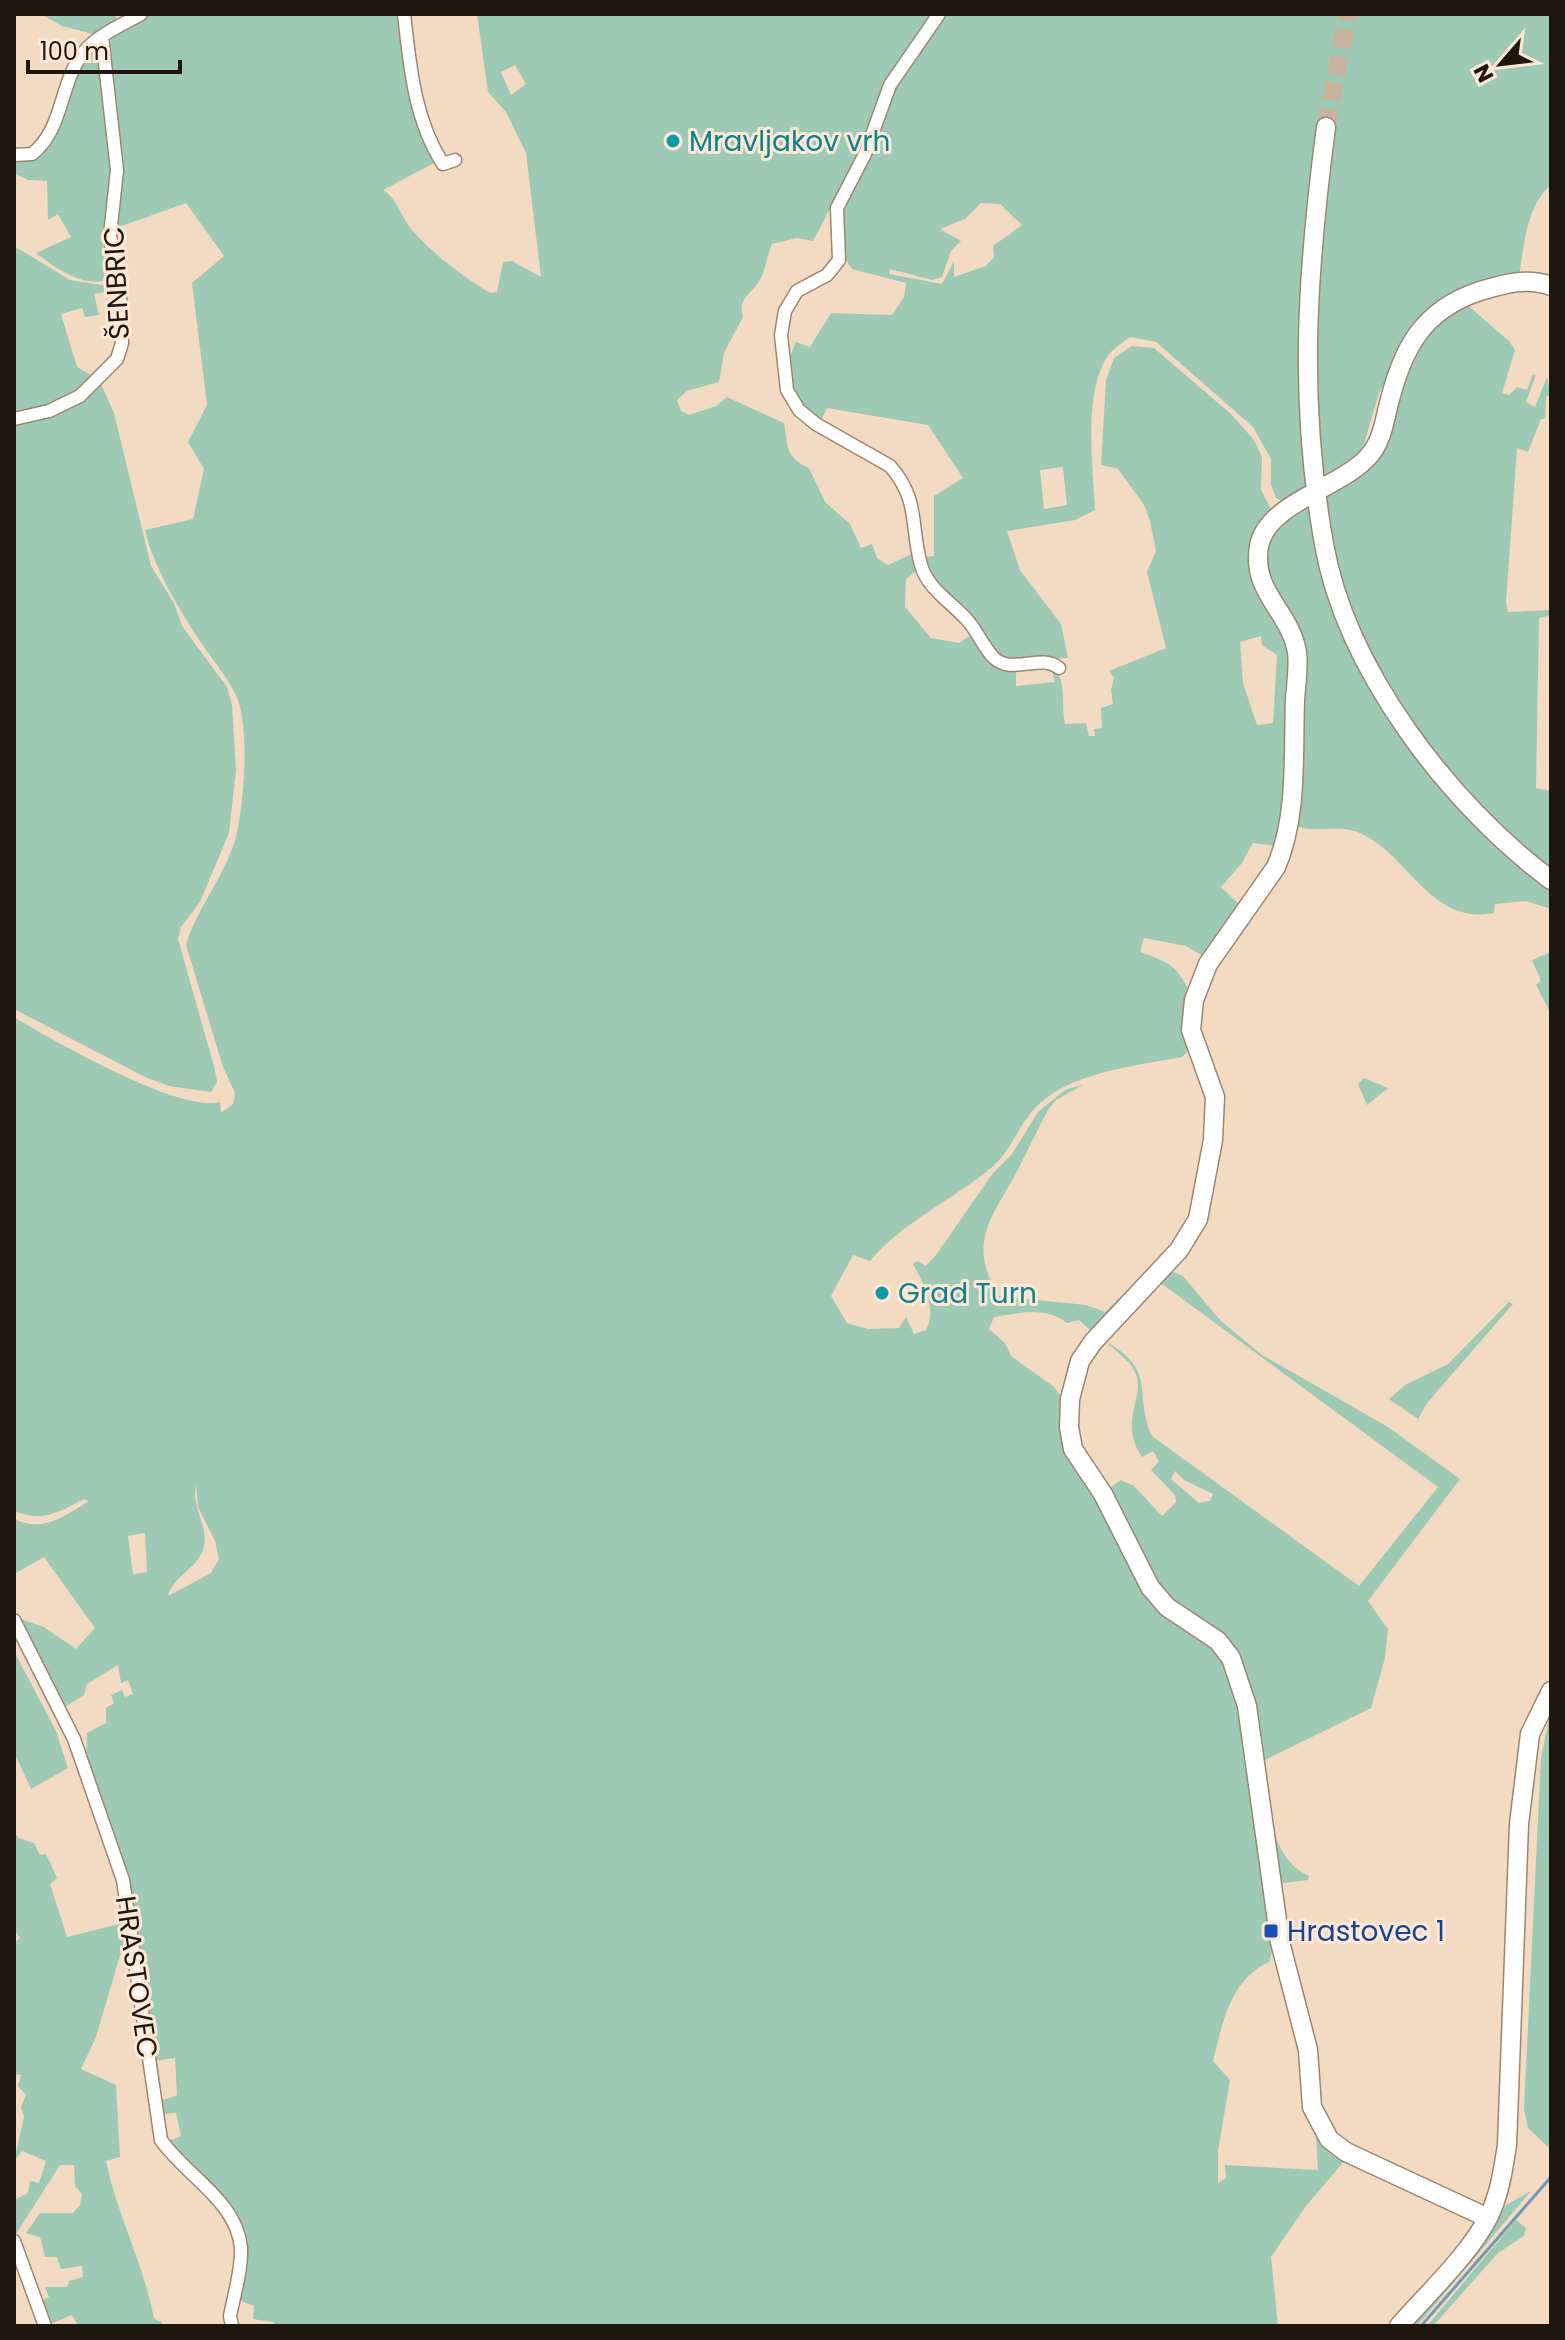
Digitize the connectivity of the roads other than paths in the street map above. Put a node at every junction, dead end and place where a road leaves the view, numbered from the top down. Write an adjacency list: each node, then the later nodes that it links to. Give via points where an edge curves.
1 (141, 14): 4 (street)
2 (404, 14): 7 (street, via 424,132 443,164)
3 (939, 14): 11 (street, via 890,85 865,154 840,200 839,260 827,275 797,291 785,311 781,335 787,390 799,410 899,476 912,502 929,582 970,623 993,657 1009,664 1045,662)
4 (102, 37): 6 (street, via 75,67 41,147 32,154); 9 (street, ŠENBRIC, via 117,170 111,248 122,343 117,359 80,396)
5 (1326, 127): 10 (street, via 1305,347)
6 (14, 155)
7 (455, 160)
8 (1551, 286): 10 (street, via 1500,285 1429,317 1400,369 1381,435 1368,457)
9 (14, 419)
10 (1318, 492): 12 (street, via 1324,546 1336,585 1378,684 1451,786); 15 (street, via 1273,518 1259,544 1258,578 1297,651 1292,788 1276,867 1208,964 1194,1000 1191,1030 1215,1097 1205,1193 1198,1219 1179,1250 1080,1361 1069,1427 1073,1449 1103,1494 1150,1587 1167,1607 1218,1641 1231,1658 1247,1706 1280,1942 1306,2036 1317,2121 1346,2152)
11 (1059, 668)
12 (1551, 880)
13 (14, 1620): 18 (street, HRASTOVEC, via 74,1739 123,1880 161,2140 234,2221 241,2249)
14 (1551, 1691): 15 (street, via 1530,1734 1519,1824 1507,2145 1501,2184)
15 (1488, 2218): 19 (street)
16 (14, 2241): 17 (street)
17 (45, 2326)
18 (232, 2326)
19 (1399, 2326)

